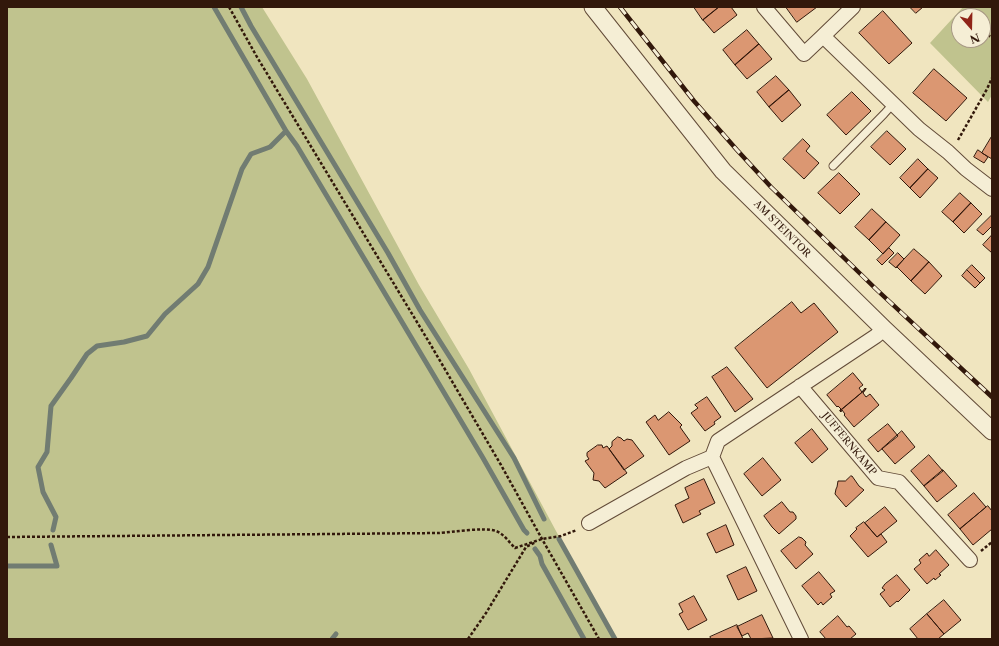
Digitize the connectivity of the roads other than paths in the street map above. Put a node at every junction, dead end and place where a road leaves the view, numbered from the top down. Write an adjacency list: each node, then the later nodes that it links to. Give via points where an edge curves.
1 (593, 7): 8 (street, AM STEINTOR, via 723,171)
2 (764, 7): 4 (street, via 804,54)
3 (853, 7): 4 (street)
4 (823, 36): 5 (street)
5 (892, 104): 6 (lane); 7 (street)
6 (834, 166)
7 (992, 189)
8 (884, 329): 9 (street); 10 (street, AM STEINTOR)
9 (800, 386): 11 (street, via 718,441); 13 (street, JUFFERNKAMP, via 878,478 899,482)
10 (992, 431)
11 (712, 456): 12 (street); 14 (street)
12 (589, 523)
13 (970, 560)
14 (801, 639)

